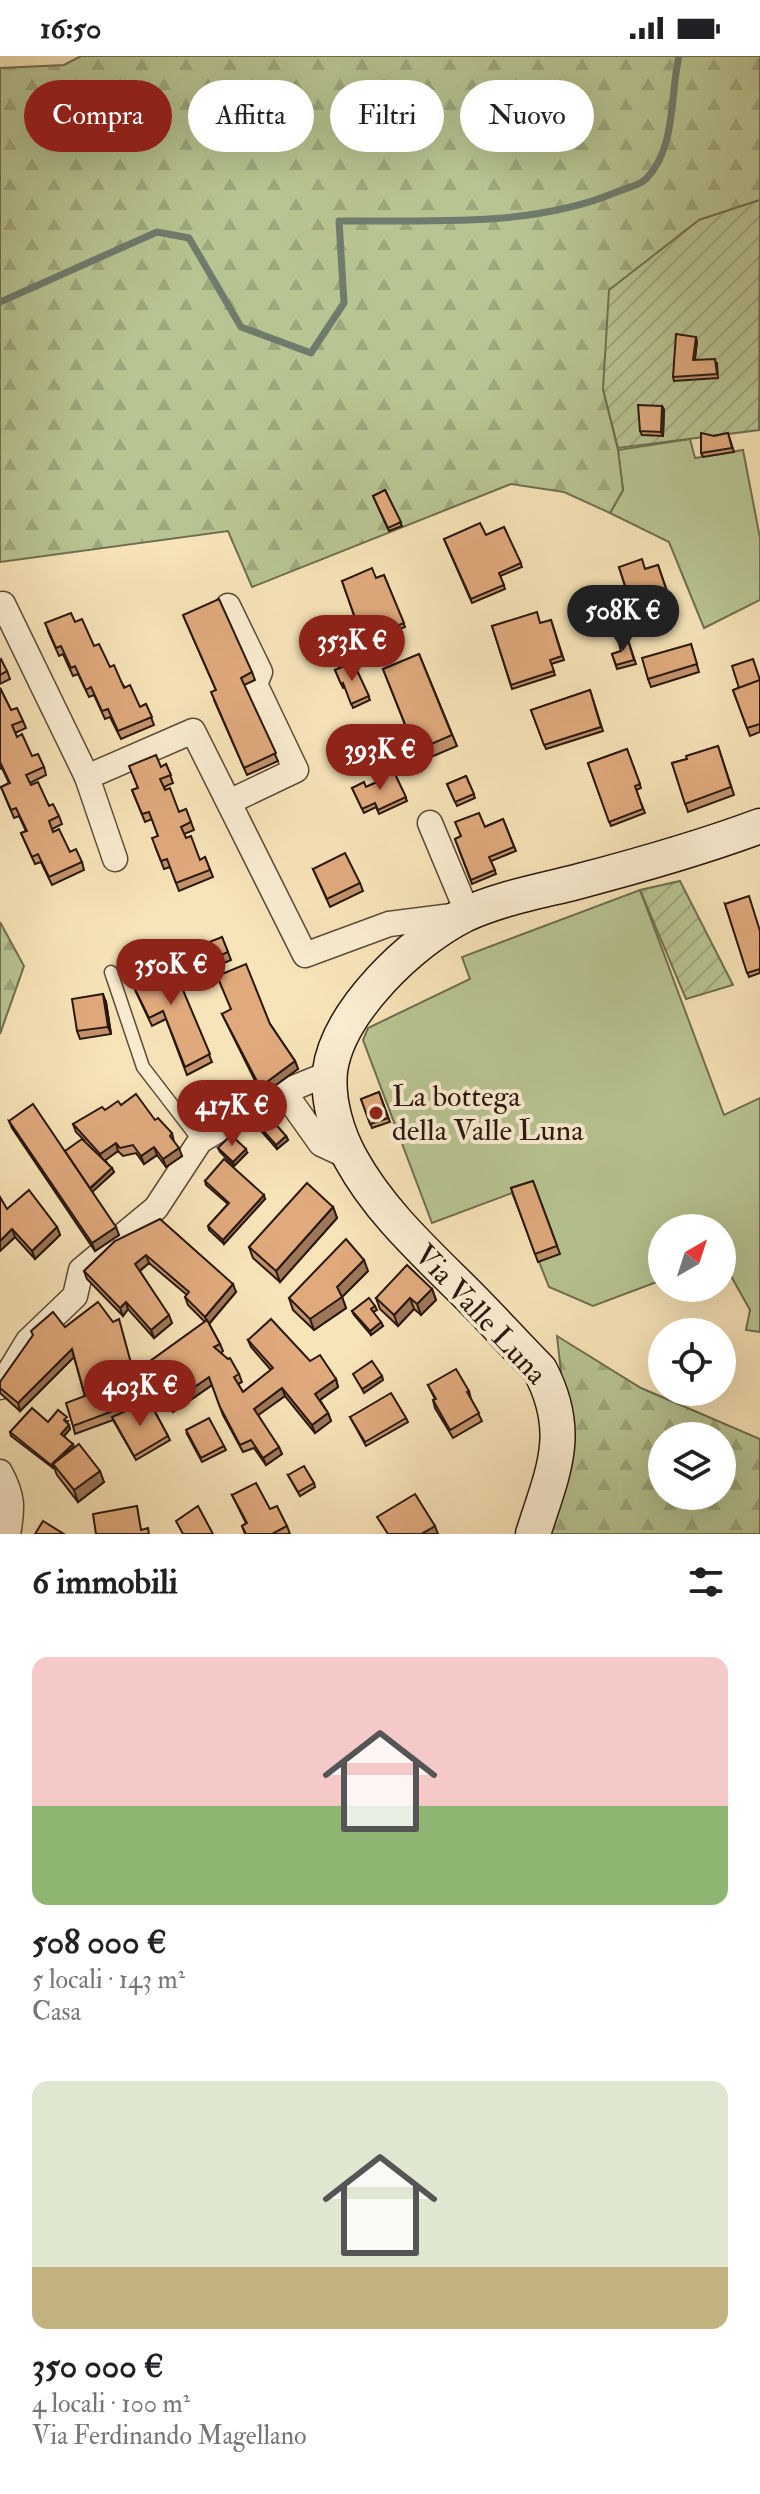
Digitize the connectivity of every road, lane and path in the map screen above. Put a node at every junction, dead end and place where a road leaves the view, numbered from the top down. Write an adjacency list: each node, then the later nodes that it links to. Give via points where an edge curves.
1 (3, 604): 3 (street)
2 (228, 606): 4 (street, via 260,672 255,684 296,770)
3 (87, 777): 4 (street, via 193,731); 7 (street)
4 (229, 802): 9 (street, via 305,955)
5 (430, 823): 8 (street)
6 (760, 826): 8 (street)
7 (115, 859)
8 (468, 914): 9 (street); 10 (street)
9 (389, 924): 10 (street)
10 (423, 941): 12 (street, via 390,970 352,1017)
11 (111, 972): 14 (lane, via 143,1067)
12 (330, 1073): 13 (street); 15 (street, Via Valle Luna, via 334,1117)
13 (284, 1092): 14 (street); 15 (street)
14 (200, 1141): 16 (street, via 156,1208 81,1270 75,1296 28,1341)
15 (326, 1155): 19 (street, Via Valle Luna, via 540,1370 559,1419 552,1475)
16 (0, 1387)
17 (0, 1472): 18 (street, via 10,1492)
18 (8, 1534)
19 (533, 1534)

